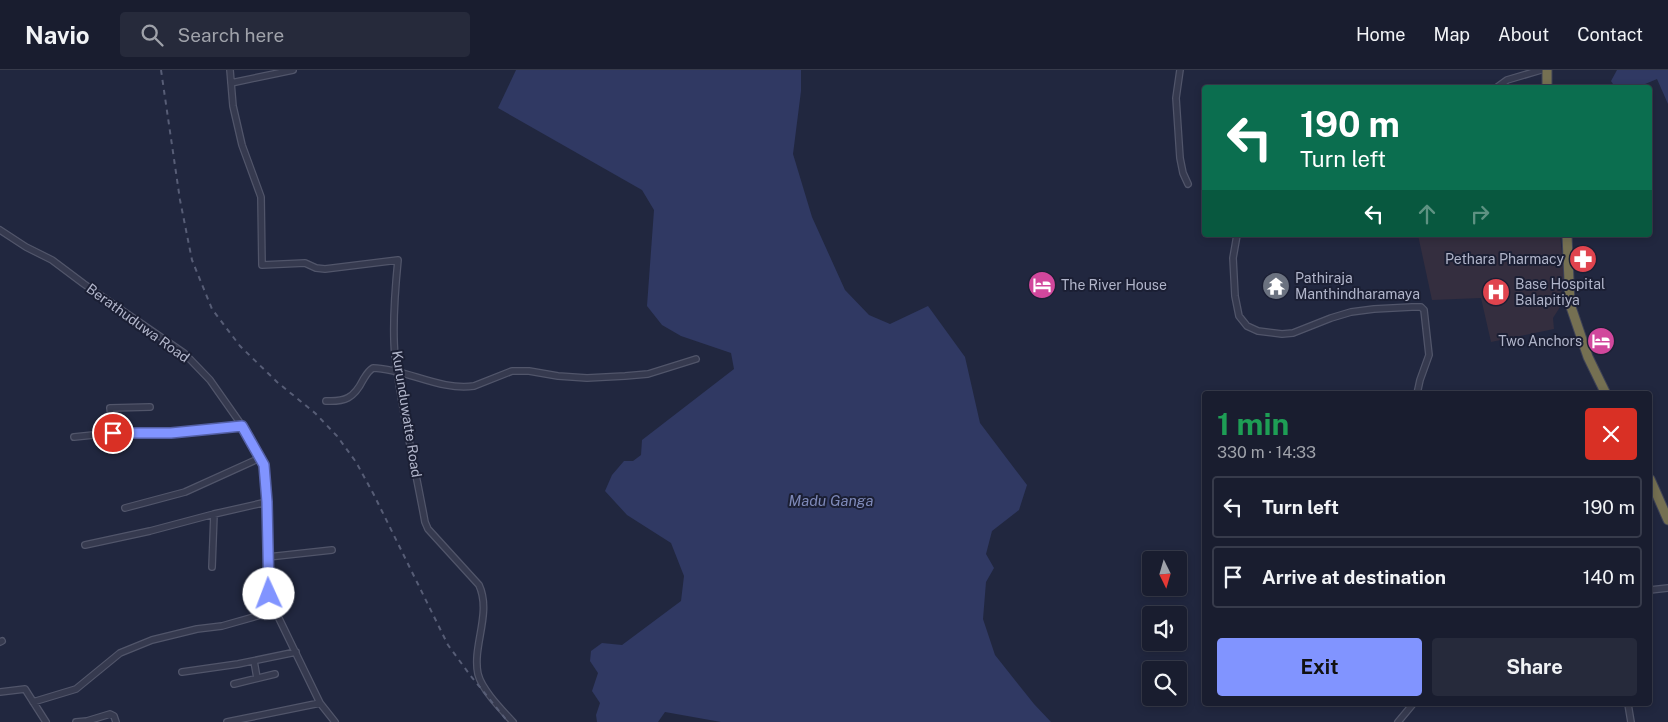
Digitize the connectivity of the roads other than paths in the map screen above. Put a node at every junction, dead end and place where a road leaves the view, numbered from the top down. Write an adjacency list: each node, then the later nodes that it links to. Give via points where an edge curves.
1 (230, 70): 6 (street, Kurunduwatte Road)
2 (293, 70): 6 (street)
3 (1180, 70): 9 (street, via 1176,98 1180,158)
4 (1541, 70): 7 (street)
5 (1547, 70): 8 (highway)
6 (231, 82): 14 (street, Kurunduwatte Road, via 242,145 261,197 262,265 305,262 324,269 398,260 395,316)
7 (1500, 85)
8 (1547, 85)
9 (1188, 184)
10 (0, 230): 19 (street, Berathuduwa Road, via 52,260 184,353 210,380)
11 (1237, 237): 15 (street, via 1233,258 1235,296 1239,316 1247,326 1282,334 1293,333 1352,312 1421,307 1429,355)
12 (1567, 237): 16 (highway, via 1570,304 1588,357)
13 (696, 359): 14 (street, via 648,374 625,376 587,378 512,371 467,387)
14 (398, 372): 17 (street, via 370,369 352,395 342,401); 51 (street, Kurunduwatte Road, via 425,522 479,585 483,594 477,662 479,676)
15 (1417, 391)
16 (1605, 391)
17 (326, 401)
18 (150, 407): 20 (street, via 110,408)
19 (242, 426): 20 (street, via 171,433); 22 (street, Berathuduwa Road)
20 (113, 433): 21 (street)
21 (74, 437)
22 (260, 458): 24 (street, Berathuduwa Road, via 264,465); 25 (street, via 185,492)
23 (1652, 484): 27 (highway)
24 (267, 502): 26 (street); 30 (street, Berathuduwa Road)
25 (125, 508)
26 (214, 514): 28 (street); 31 (street)
27 (1668, 520)
28 (85, 546)
29 (332, 550): 30 (street)
30 (268, 557): 34 (street, Berathuduwa Road, via 269,594)
31 (212, 567)
32 (1668, 588): 33 (street)
33 (1652, 590)
34 (275, 611): 35 (street, Berathuduwa Road); 42 (street, via 152,640 120,653 76,690)
35 (296, 652): 36 (street); 43 (street, Berathuduwa Road)
36 (254, 661): 37 (street); 39 (street)
37 (182, 672)
38 (275, 674): 39 (street)
39 (257, 678): 40 (street)
40 (234, 684)
41 (0, 692): 42 (street, via 25,689)
42 (33, 702): 46 (street)
43 (320, 703): 49 (street); 50 (street, Berathuduwa Road)
44 (1411, 706): 52 (street)
45 (1628, 706): 53 (street)
46 (46, 722)
47 (76, 722): 48 (street, via 110,714)
48 (116, 722)
49 (227, 722)
50 (335, 722)
51 (513, 722)
52 (1398, 722)
53 (1632, 722)

